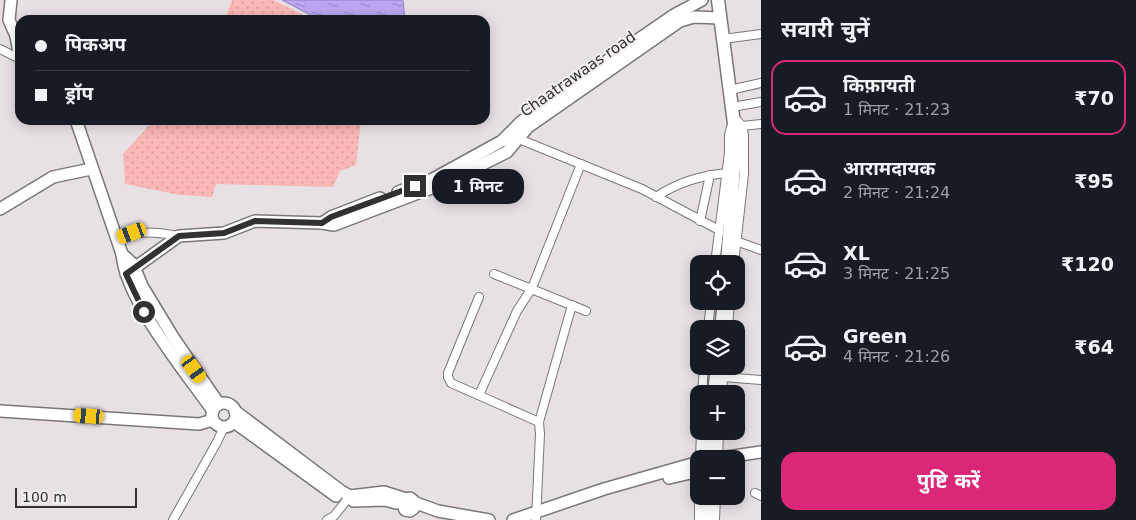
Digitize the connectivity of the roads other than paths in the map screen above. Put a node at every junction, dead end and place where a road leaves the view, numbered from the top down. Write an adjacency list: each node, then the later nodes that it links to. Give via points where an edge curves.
1 (11, 0): 5 (street, via 9,20)
2 (702, 0): 16 (street, via 674,15 521,122)
3 (718, 0): 4 (main road)
4 (720, 18): 7 (main road); 16 (street, Chaatrawaas road, via 694,17 680,21)
5 (15, 34)
6 (761, 34): 7 (street)
7 (723, 39): 11 (main road)
8 (0, 49): 9 (street)
9 (15, 56)
10 (761, 83): 11 (street)
11 (730, 90): 13 (main road)
12 (761, 102): 13 (street)
13 (736, 116): 14 (street); 19 (street, via 729,135); 27 (street, via 744,135 744,174); 30 (main road)
14 (761, 124)
15 (78, 125): 18 (street)
16 (513, 137): 17 (street); 25 (street, via 433,179 322,223 255,221 224,233)
17 (581, 164): 21 (street); 34 (street)
18 (91, 169): 22 (street, via 53,177); 26 (street)
19 (726, 173): 20 (street); 24 (street)
20 (710, 175): 21 (street, via 669,188); 23 (street)
21 (656, 197): 23 (street)
22 (0, 209)
23 (700, 221): 24 (street)
24 (719, 230): 29 (street)
25 (179, 236): 26 (street, via 150,232 132,233); 32 (street)
26 (116, 239): 32 (street, via 122,254 133,264)
27 (736, 241): 28 (street); 31 (street)
28 (761, 250)
29 (716, 255)
30 (728, 255)
31 (735, 255)
32 (131, 272): 42 (street, via 144,312)
33 (494, 274): 34 (street)
34 (532, 288): 36 (street); 40 (street, via 517,311)
35 (479, 297): 40 (street, via 448,377 451,383)
36 (572, 305): 37 (street); 44 (street)
37 (586, 311)
38 (735, 375): 39 (street)
39 (761, 380)
40 (479, 395): 44 (street)
41 (0, 411): 42 (street, via 200,424)
42 (215, 412): 43 (street, via 220,426); 43 (street, via 229,404)
43 (231, 420): 51 (street); 57 (street)
44 (539, 422): 56 (street)
45 (761, 452): 46 (street)
46 (745, 454)
47 (761, 457): 48 (street)
48 (745, 460)
49 (690, 463): 56 (street, via 604,489)
50 (690, 473): 56 (street, via 613,493)
51 (348, 498): 55 (street, via 384,492); 58 (street)
52 (699, 505): 62 (street)
53 (707, 505): 63 (main road)
54 (716, 505): 64 (street)
55 (409, 508): 59 (street); 60 (street)
56 (536, 518): 61 (street)
57 (173, 520)
58 (328, 520)
59 (450, 520)
60 (489, 520)
61 (513, 520)
62 (699, 520)
63 (706, 520)
64 (715, 520)

